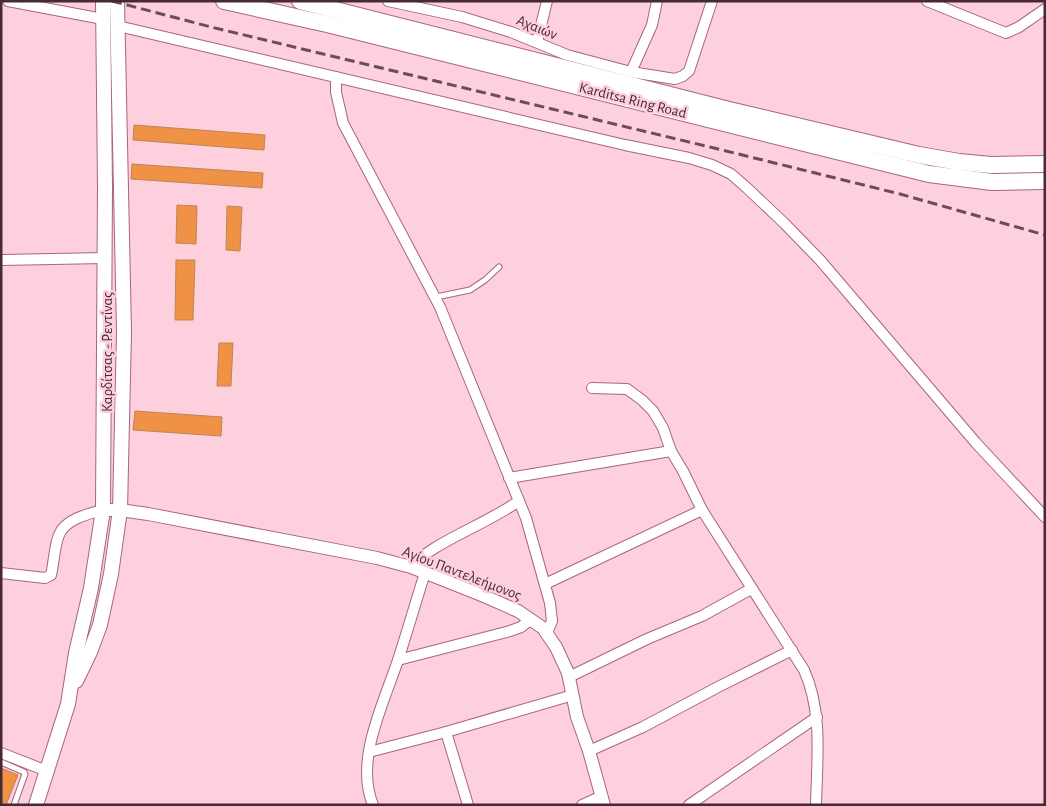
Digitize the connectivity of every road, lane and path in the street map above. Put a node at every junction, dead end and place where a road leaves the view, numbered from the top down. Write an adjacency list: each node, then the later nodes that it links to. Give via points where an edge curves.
1 (8, 1): 12 (street)
2 (103, 1): 12 (main road, Καρδίτσας - Ρεντίνας)
3 (117, 1): 13 (main road, Καρδίτσας - Ρεντίνας)
4 (224, 1): 18 (main road, Karditsa Ring Road, via 920,172 992,182)
5 (300, 1): 17 (main road, Karditsa Ring Road, via 919,156 991,165)
6 (388, 1): 14 (street, Αχαιών, via 462,17)
7 (548, 1): 14 (street)
8 (657, 1): 15 (street, via 652,25)
9 (712, 1): 15 (street, Αχαιών, via 689,71 675,80)
10 (926, 1): 11 (street, via 1006,33)
11 (1045, 9)
12 (103, 19): 20 (main road, Καρδίτσας - Ρεντίνας)
13 (118, 26): 16 (street); 19 (main road, Καρδίτσας - Ρεντίνας)
14 (536, 42): 15 (street, Αχαιών, via 567,55)
15 (632, 72)
16 (336, 77): 24 (street, via 343,123); 32 (street, via 689,158 712,164 731,174 767,205 820,260 976,443)
17 (1045, 164)
18 (1045, 181)
19 (122, 186): 20 (main road); 30 (main road, Καρδίτσας - Ρεντίνας, via 124,332)
20 (105, 187): 21 (main road, Καρδίτσας - Ρεντίνας)
21 (104, 258): 22 (street); 29 (main road, Καρδίτσας - Ρεντίνας)
22 (1, 260)
23 (499, 267): 24 (lane, via 470,290)
24 (436, 297): 27 (street)
25 (592, 388): 26 (street, via 627,390 642,400 658,419)
26 (671, 451): 27 (street); 31 (street)
27 (509, 478): 28 (street)
28 (519, 502): 33 (street, via 432,549); 36 (street)
29 (103, 510): 30 (street, Αγίου Παντελεήμονος); 34 (street, via 81,516 64,528 58,536 49,577); 43 (main road, Καρδίτσας - Ρεντίνας)
30 (120, 510): 33 (street, Αγίου Παντελεήμονος, via 345,551); 43 (main road, Καρδίτσας - Ρεντίνας, via 100,625)
31 (702, 510): 36 (street); 37 (street)
32 (1045, 517)
33 (410, 567): 35 (street, Αγίου Παντελεήμονος)
34 (1, 573)
35 (425, 573): 38 (street, Αγίου Παντελεήμονος); 41 (street)
36 (545, 584): 39 (street, via 552,615)
37 (751, 589): 40 (street); 42 (street, via 702,616)
38 (531, 619): 39 (street, Αγίου Παντελεήμονος); 41 (street, via 510,631)
39 (546, 633): 42 (street, Αγίου Παντελεήμονος, via 560,654)
40 (792, 650): 45 (street, via 809,681); 47 (street, via 643,727)
41 (398, 660): 48 (street)
42 (569, 677): 44 (street, Αγίου Παντελεήμονος)
43 (70, 694): 51 (main road, Καρδίτσας - Ρεντίνας)
44 (573, 695): 46 (street); 47 (street, Αγίου Παντελεήμονος, via 577,718)
45 (817, 717): 58 (street); 59 (street)
46 (446, 732): 48 (street); 56 (street)
47 (589, 750): 52 (street, Αγίου Παντελεήμονος)
48 (370, 752): 55 (street, via 367,784)
49 (1, 753): 51 (street)
50 (1, 762): 53 (lane, via 25,774)
51 (47, 771): 54 (main road, Καρδίτσας - Ρεντίνας)
52 (603, 801): 57 (street)
53 (14, 805)
54 (36, 805)
55 (372, 805)
56 (468, 805)
57 (582, 805)
58 (688, 805)
59 (816, 805)

